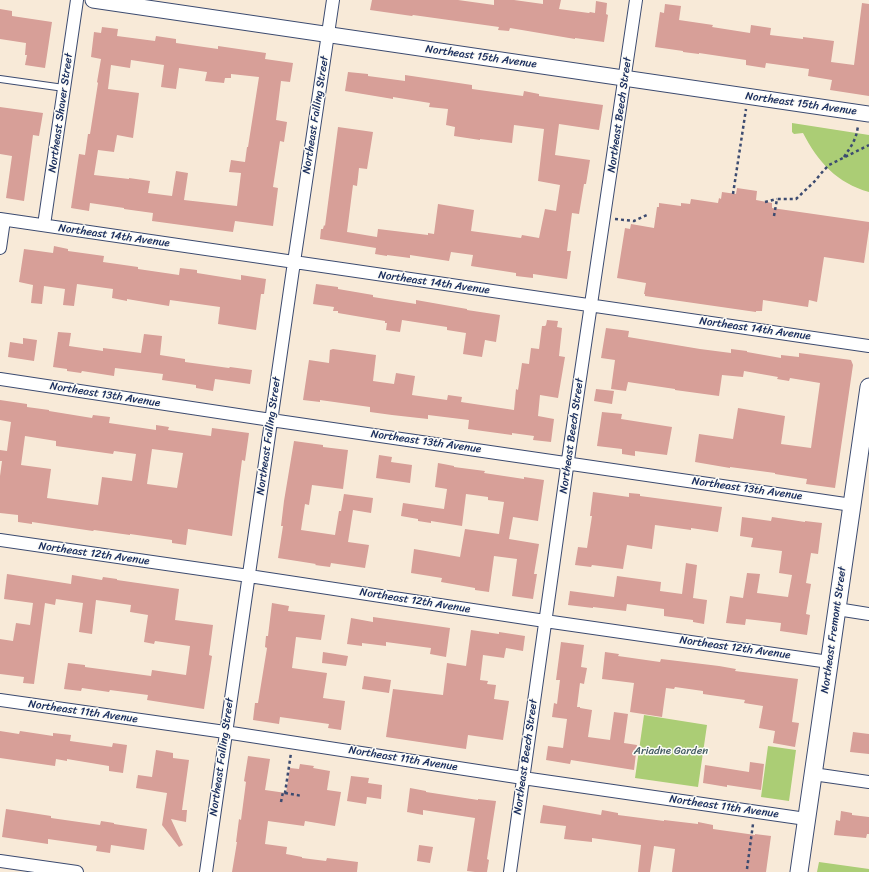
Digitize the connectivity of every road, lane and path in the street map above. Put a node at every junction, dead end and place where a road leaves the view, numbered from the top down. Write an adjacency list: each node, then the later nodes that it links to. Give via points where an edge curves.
1 (77, 0): 8 (street, Northeast Shaver Street)
2 (92, 0): 5 (street, Northeast 15th Avenue)
3 (333, 0): 5 (street, Northeast Failing Street)
4 (636, 0): 6 (street, Northeast Beech Street)
5 (328, 34): 6 (street, Northeast 15th Avenue); 22 (street, Northeast Failing Street)
6 (625, 78): 9 (street, Northeast 15th Avenue); 23 (street, Northeast Beech Street)
7 (0, 79): 8 (lane)
8 (64, 88): 20 (street, Northeast Shaver Street)
9 (748, 96): 10 (street, Northeast 15th Avenue); 13 (path)
10 (864, 113): 12 (path, via 852,146)
11 (869, 145): 12 (path)
12 (843, 157): 14 (path, via 829,165 796,199)
13 (733, 194)
14 (776, 199): 15 (path); 17 (path)
15 (765, 202)
16 (646, 216): 19 (path, via 634,221)
17 (774, 216)
18 (2, 220): 20 (street, Northeast 14th Avenue); 21 (street)
19 (619, 220)
20 (44, 225): 22 (street, Northeast 14th Avenue)
21 (0, 248)
22 (294, 262): 23 (street, Northeast 14th Avenue); 27 (street, Northeast Failing Street)
23 (591, 305): 24 (street, Northeast 14th Avenue); 29 (street, Northeast Beech Street)
24 (869, 346)
25 (0, 379): 27 (street, Northeast 13th Avenue)
26 (869, 387): 28 (main road, Northeast Fremont Street)
27 (271, 420): 29 (street, Northeast 13th Avenue); 32 (street, Northeast Failing Street)
28 (865, 447): 30 (main road, Northeast Fremont Street)
29 (568, 463): 30 (street, Northeast 13th Avenue); 35 (street, Northeast Beech Street)
30 (852, 504): 33 (main road, Northeast Fremont Street)
31 (0, 540): 32 (street, Northeast 12th Avenue)
32 (249, 576): 35 (street, Northeast 12th Avenue); 38 (street, Northeast Failing Street)
33 (837, 609): 34 (street); 36 (main road, Northeast Fremont Street)
34 (869, 614)
35 (545, 621): 36 (street, Northeast 12th Avenue); 41 (street, Northeast Beech Street)
36 (829, 662): 40 (main road, Northeast Fremont Street)
37 (0, 700): 38 (street, Northeast 11th Avenue)
38 (225, 732): 39 (street, Northeast 11th Avenue); 53 (street, Northeast Failing Street)
39 (292, 743): 41 (street, Northeast 11th Avenue); 43 (path)
40 (813, 774): 42 (street); 47 (main road, Northeast Fremont Street)
41 (523, 778): 46 (street, Northeast 11th Avenue); 54 (street, Northeast Beech Street)
42 (869, 782)
43 (285, 793): 44 (path); 45 (path, via 283,792)
44 (302, 796)
45 (281, 802)
46 (754, 811): 47 (street, Northeast 11th Avenue); 49 (path)
47 (806, 819): 55 (main road, Northeast Fremont Street)
48 (744, 852): 49 (path)
49 (749, 852): 51 (path)
50 (0, 861): 52 (street)
51 (747, 869)
52 (77, 872)
53 (206, 872)
54 (510, 872)
55 (799, 872)

